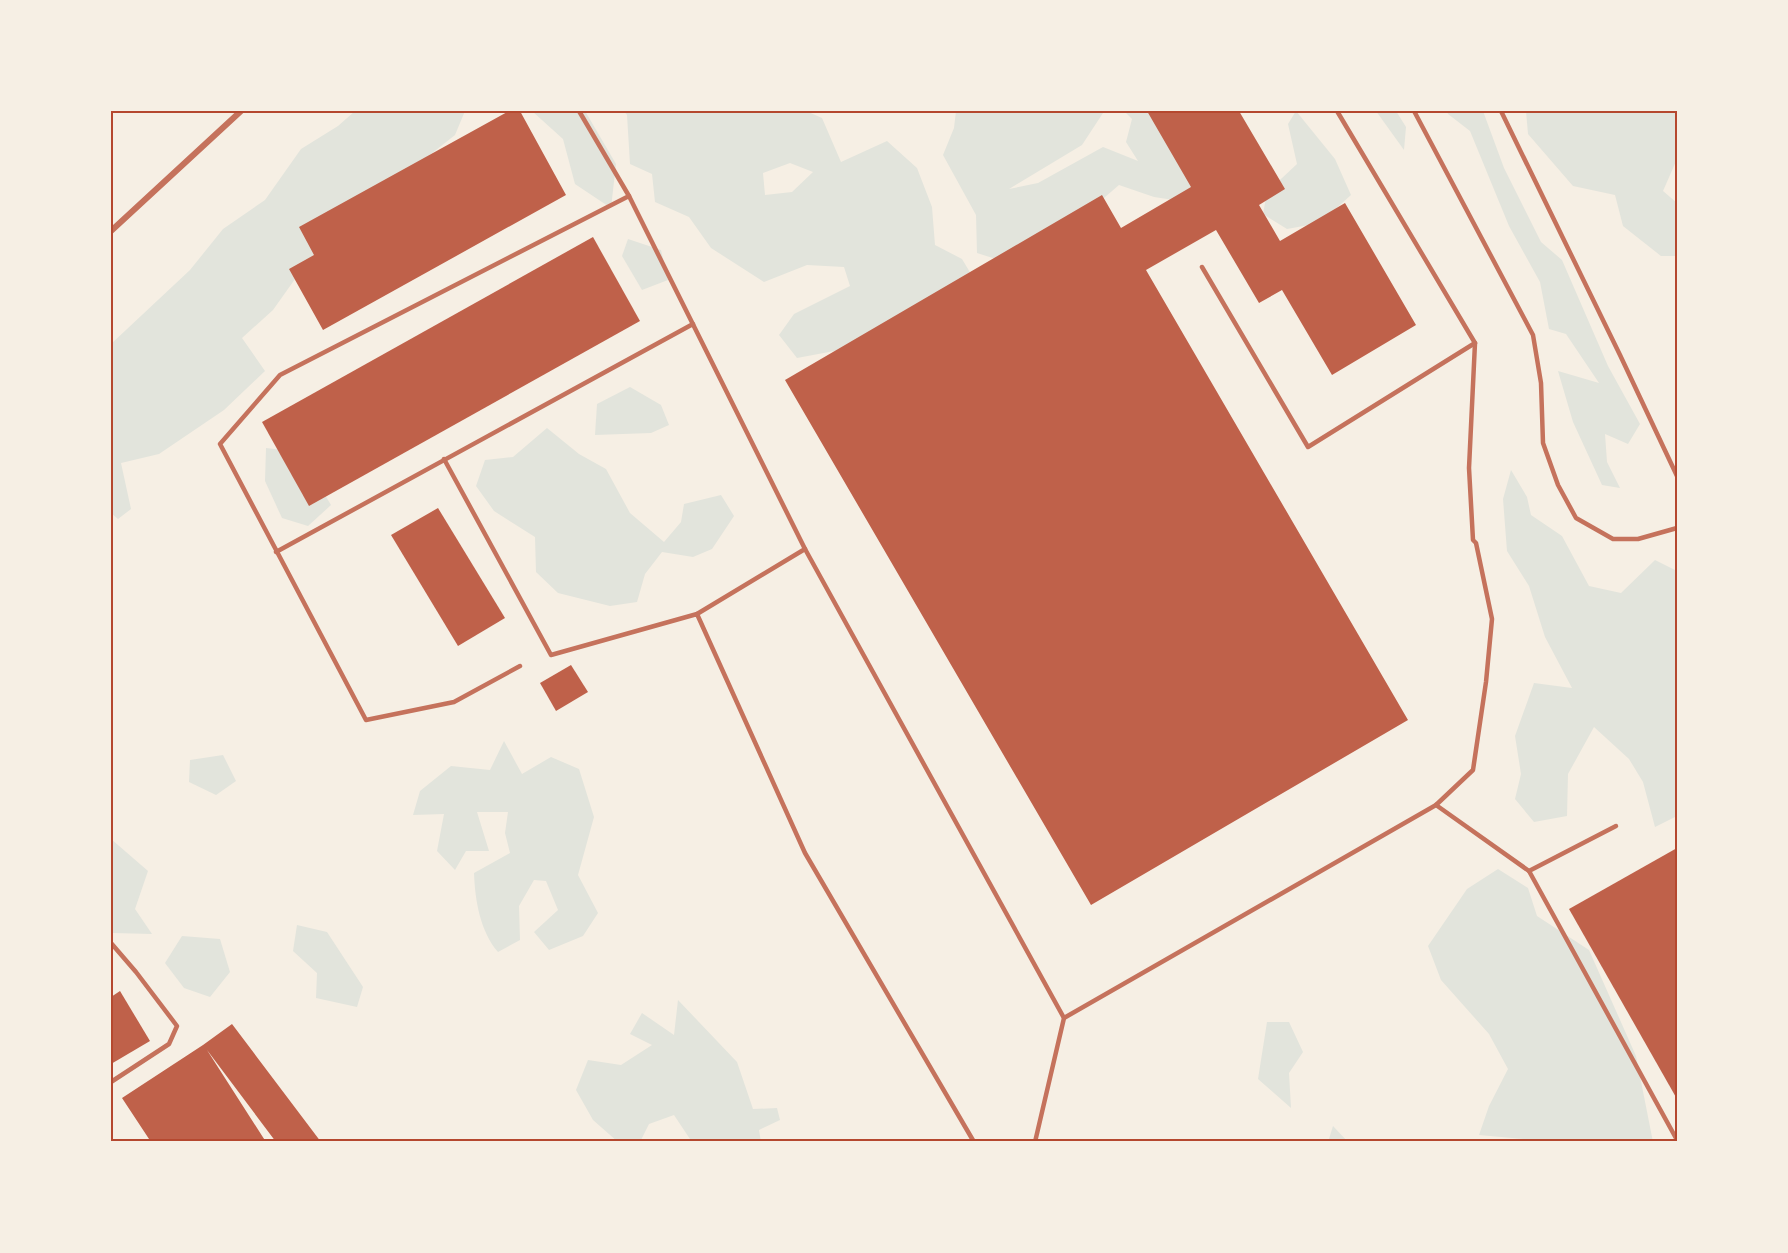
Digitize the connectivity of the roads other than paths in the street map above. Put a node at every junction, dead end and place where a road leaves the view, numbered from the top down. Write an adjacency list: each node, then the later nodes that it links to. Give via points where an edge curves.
1 (240, 111): 7 (street)
2 (579, 111): 6 (lane)
3 (1337, 111): 10 (lane)
4 (1414, 111): 13 (lane, via 1533,335 1543,443 1558,485 1576,518 1613,539 1638,539)
5 (1501, 111): 12 (lane)
6 (628, 196): 9 (lane); 15 (lane, via 280,375 220,444)
7 (111, 231)
8 (1202, 267): 10 (lane, via 1308,447)
9 (693, 324): 11 (lane); 14 (lane)
10 (1475, 343): 18 (lane, via 1469,468 1473,540 1492,619 1473,770)
11 (444, 459): 15 (lane); 16 (lane, via 551,655)
12 (1677, 476)
13 (1677, 528)
14 (805, 549): 16 (lane); 22 (lane)
15 (276, 552): 17 (lane, via 366,720 454,702)
16 (697, 614): 25 (lane, via 806,853)
17 (520, 666)
18 (1436, 805): 20 (lane); 22 (lane)
19 (1616, 826): 20 (lane)
20 (1529, 871): 24 (lane)
21 (111, 943): 23 (lane, via 177,1026 169,1044)
22 (1064, 1018): 26 (lane)
23 (111, 1082)
24 (1677, 1140)
25 (974, 1142)
26 (1035, 1142)

